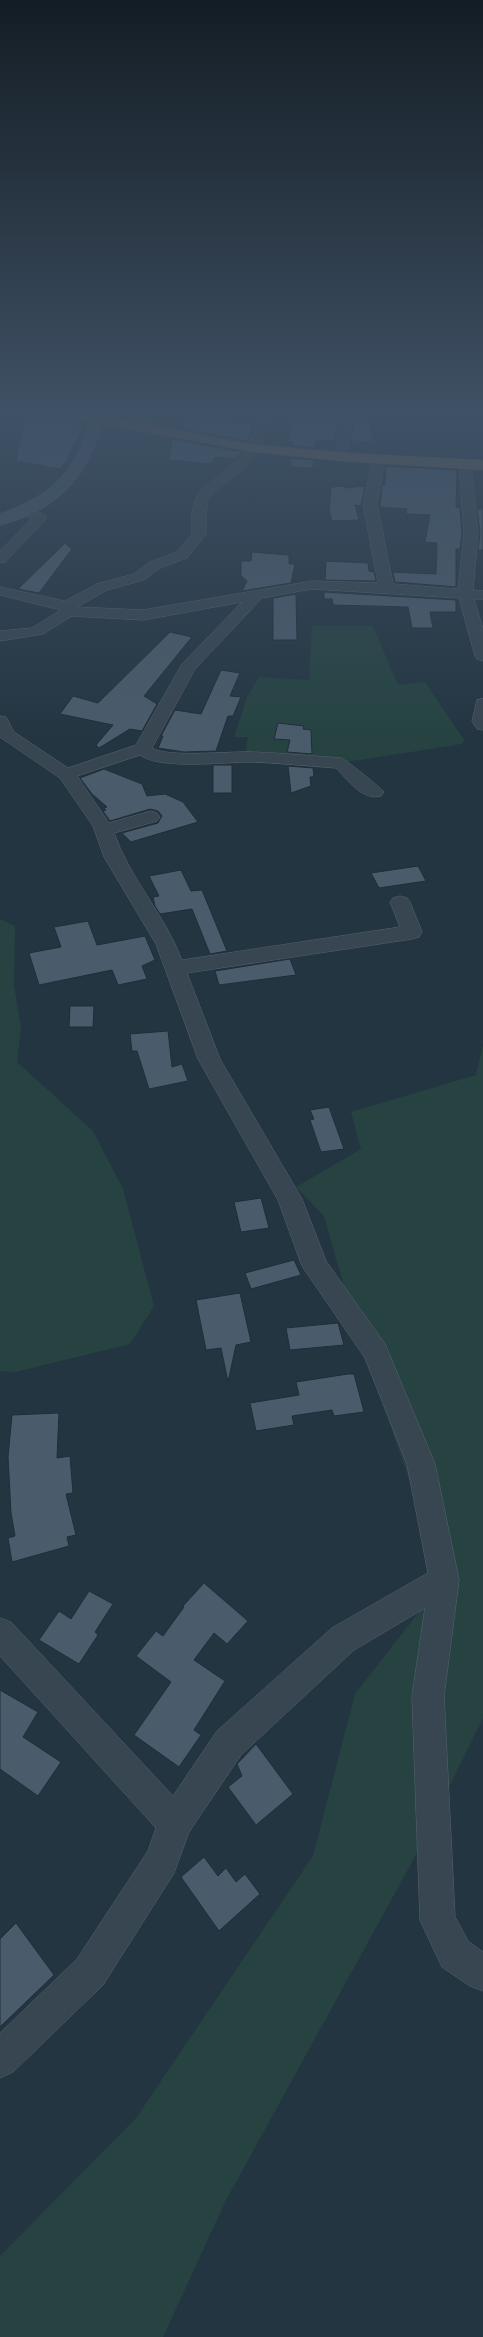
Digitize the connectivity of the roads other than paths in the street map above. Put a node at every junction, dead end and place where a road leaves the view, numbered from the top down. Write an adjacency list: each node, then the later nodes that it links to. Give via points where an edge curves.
1 (38, 520): 5 (street)
2 (198, 520): 11 (street, via 199,534 182,555 155,566 139,577 102,587)
3 (374, 520): 6 (street)
4 (470, 520): 8 (street)
5 (0, 559)
6 (390, 588): 8 (street); 10 (street, via 312,585); 12 (street)
7 (0, 592): 11 (street)
8 (465, 594): 9 (street); 14 (street)
9 (483, 595)
10 (257, 596): 11 (street, via 143,615); 18 (street, via 188,667)
11 (68, 608): 13 (street, via 44,630 26,635)
12 (394, 608)
13 (0, 636)
14 (483, 656)
15 (483, 704): 17 (street, via 480,721)
16 (0, 721): 20 (street, via 8,736)
17 (483, 725)
18 (142, 749): 19 (street, via 152,756); 20 (street)
19 (191, 757): 21 (street); 22 (street, via 341,763)
20 (66, 774): 24 (street)
21 (188, 775)
22 (375, 792)
23 (151, 817): 24 (street)
24 (104, 830): 26 (street, via 113,857 166,944)
25 (400, 902): 26 (street, via 412,932)
26 (175, 968): 27 (street, via 209,1059 290,1199 315,1266 376,1352 421,1464)
27 (444, 1580): 29 (street, via 343,1639 260,1712 229,1743); 30 (street, via 428,1696 438,1920 455,1954)
28 (0, 1633): 29 (street)
29 (175, 1823): 31 (street, via 162,1860 90,1972)
30 (483, 1973)
31 (0, 2059)

